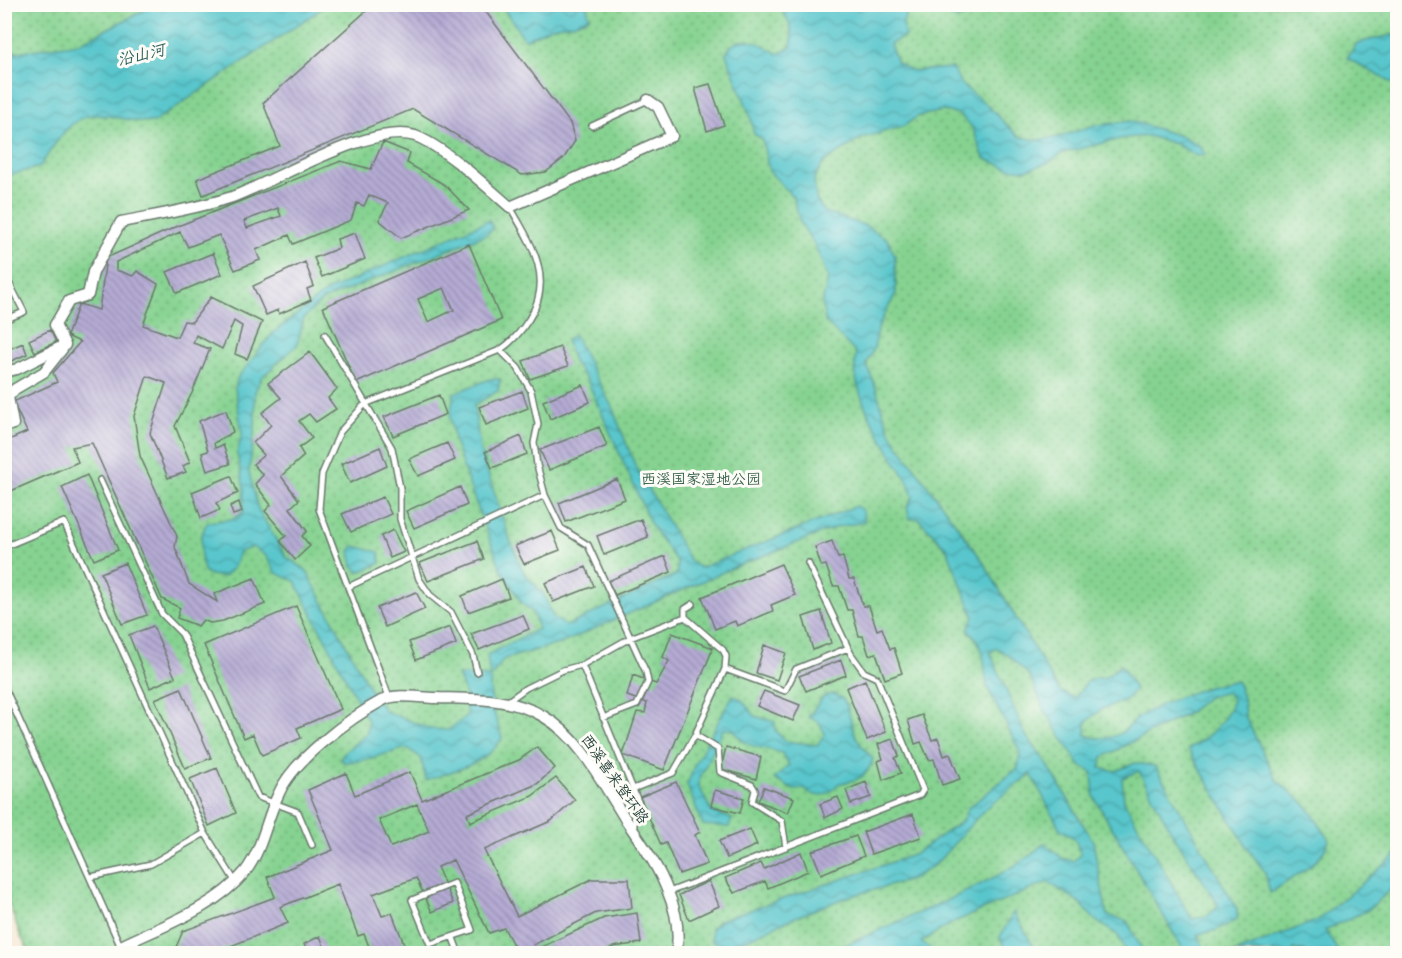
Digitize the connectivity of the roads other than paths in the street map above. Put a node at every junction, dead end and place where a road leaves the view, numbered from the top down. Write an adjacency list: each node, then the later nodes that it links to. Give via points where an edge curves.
1 (648, 100): 2 (lane); 3 (street, via 659,102 672,136)
2 (592, 126)
3 (510, 207): 7 (street, via 416,137 396,133 365,140 231,197 121,222 93,272 88,295 69,301 55,325); 8 (lane, via 539,264 542,286 535,310 511,343)
4 (4, 273): 5 (lane, via 24,312)
5 (4, 320)
6 (324, 335): 10 (lane)
7 (65, 345): 9 (street); 11 (street, via 44,372 8,397 13,424)
8 (500, 350): 10 (lane); 13 (lane, via 518,368 531,391 538,424 534,443)
9 (4, 372)
10 (365, 404): 15 (lane, via 392,448 400,488 400,519); 17 (lane, via 340,432 322,474 319,508)
11 (4, 427)
12 (100, 480): 31 (lane, via 162,614 182,634 251,786 258,797)
13 (545, 495): 15 (lane); 20 (lane, via 561,528 588,545)
14 (4, 548): 33 (lane, via 64,522)
15 (412, 555): 17 (lane); 24 (lane, via 419,579 430,595 451,612 473,655)
16 (808, 563): 21 (lane)
17 (348, 587): 26 (lane)
18 (693, 604): 19 (lane, via 685,609)
19 (685, 617): 20 (lane); 23 (lane, via 723,650)
20 (630, 638): 22 (lane); 28 (lane, via 648,682 637,705)
21 (848, 648): 23 (lane, via 795,669 785,691); 35 (lane, via 864,672 877,678 923,790 920,795)
22 (582, 665): 27 (lane, via 544,679); 28 (lane)
23 (725, 669): 29 (lane)
24 (477, 672)
25 (4, 686): 36 (lane)
26 (386, 699): 27 (street, 西溪喜来登环路); 31 (street, via 299,765)
27 (507, 702): 32 (street, 西溪喜来登环路, via 545,717 580,750)
28 (603, 718): 30 (lane)
29 (694, 735): 30 (lane, via 673,773); 35 (lane, via 718,749 720,772 752,785 752,802 782,821)
30 (633, 789): 32 (lane, via 639,804)
31 (274, 804): 34 (lane, via 298,812); 37 (street, via 262,842)
32 (633, 831): 38 (street, 西溪喜来登环路)
33 (206, 833): 36 (lane, via 152,864); 37 (lane)
34 (312, 845)
35 (786, 847): 38 (lane)
36 (91, 877): 40 (lane)
37 (235, 882): 40 (street, via 198,908)
38 (669, 892): 42 (street, 西溪喜来登环路, via 679,940)
39 (453, 938): 39 (lane, via 472,930 454,883 412,900 430,944); 41 (lane)
40 (122, 950)
41 (459, 954)
42 (676, 954)

